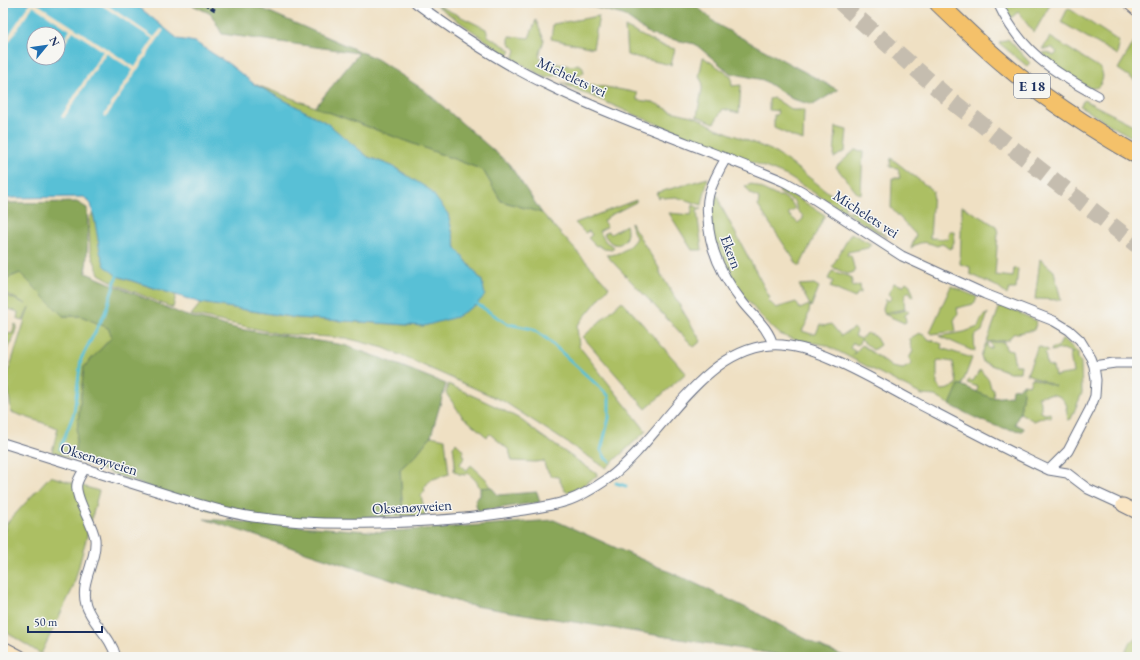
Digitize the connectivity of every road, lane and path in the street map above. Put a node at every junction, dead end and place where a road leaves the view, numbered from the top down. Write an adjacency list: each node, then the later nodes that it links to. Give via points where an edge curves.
1 (416, 3): 8 (street, Michelets vei, via 461,36 548,86)
2 (938, 3): 7 (highway, E 18, via 1006,66 1045,96 1092,128)
3 (998, 3): 6 (street, via 1020,40 1035,56 1054,71)
4 (1130, 3): 5 (street)
5 (1137, 9)
6 (1098, 96)
7 (1137, 154)
8 (726, 158): 9 (street, Ekern, via 709,196 708,232 712,249 731,288 771,336); 11 (street, Michelets vei, via 803,192 913,262 1063,326 1080,340 1092,358)
9 (773, 345): 13 (street, Oksenøyveien, via 749,349 707,375 635,454 598,486 567,501 538,507 479,517 401,522 339,524 287,521 252,517 218,509); 14 (street, Oksenøyveien, via 809,351 852,369)
10 (1137, 363): 11 (street)
11 (1094, 366): 14 (street, Michelets vei, via 1096,389 1092,405 1068,451)
12 (3, 443): 13 (street, Oksenøyveien)
13 (85, 468): 19 (street, via 77,482 76,490 95,540 95,551 84,587 85,603 92,618 112,645)
14 (1049, 470): 15 (street, via 1067,474 1088,489)
15 (1123, 505): 16 (street)
16 (1137, 512)
17 (3, 648): 18 (street)
18 (20, 657)
19 (116, 657)

